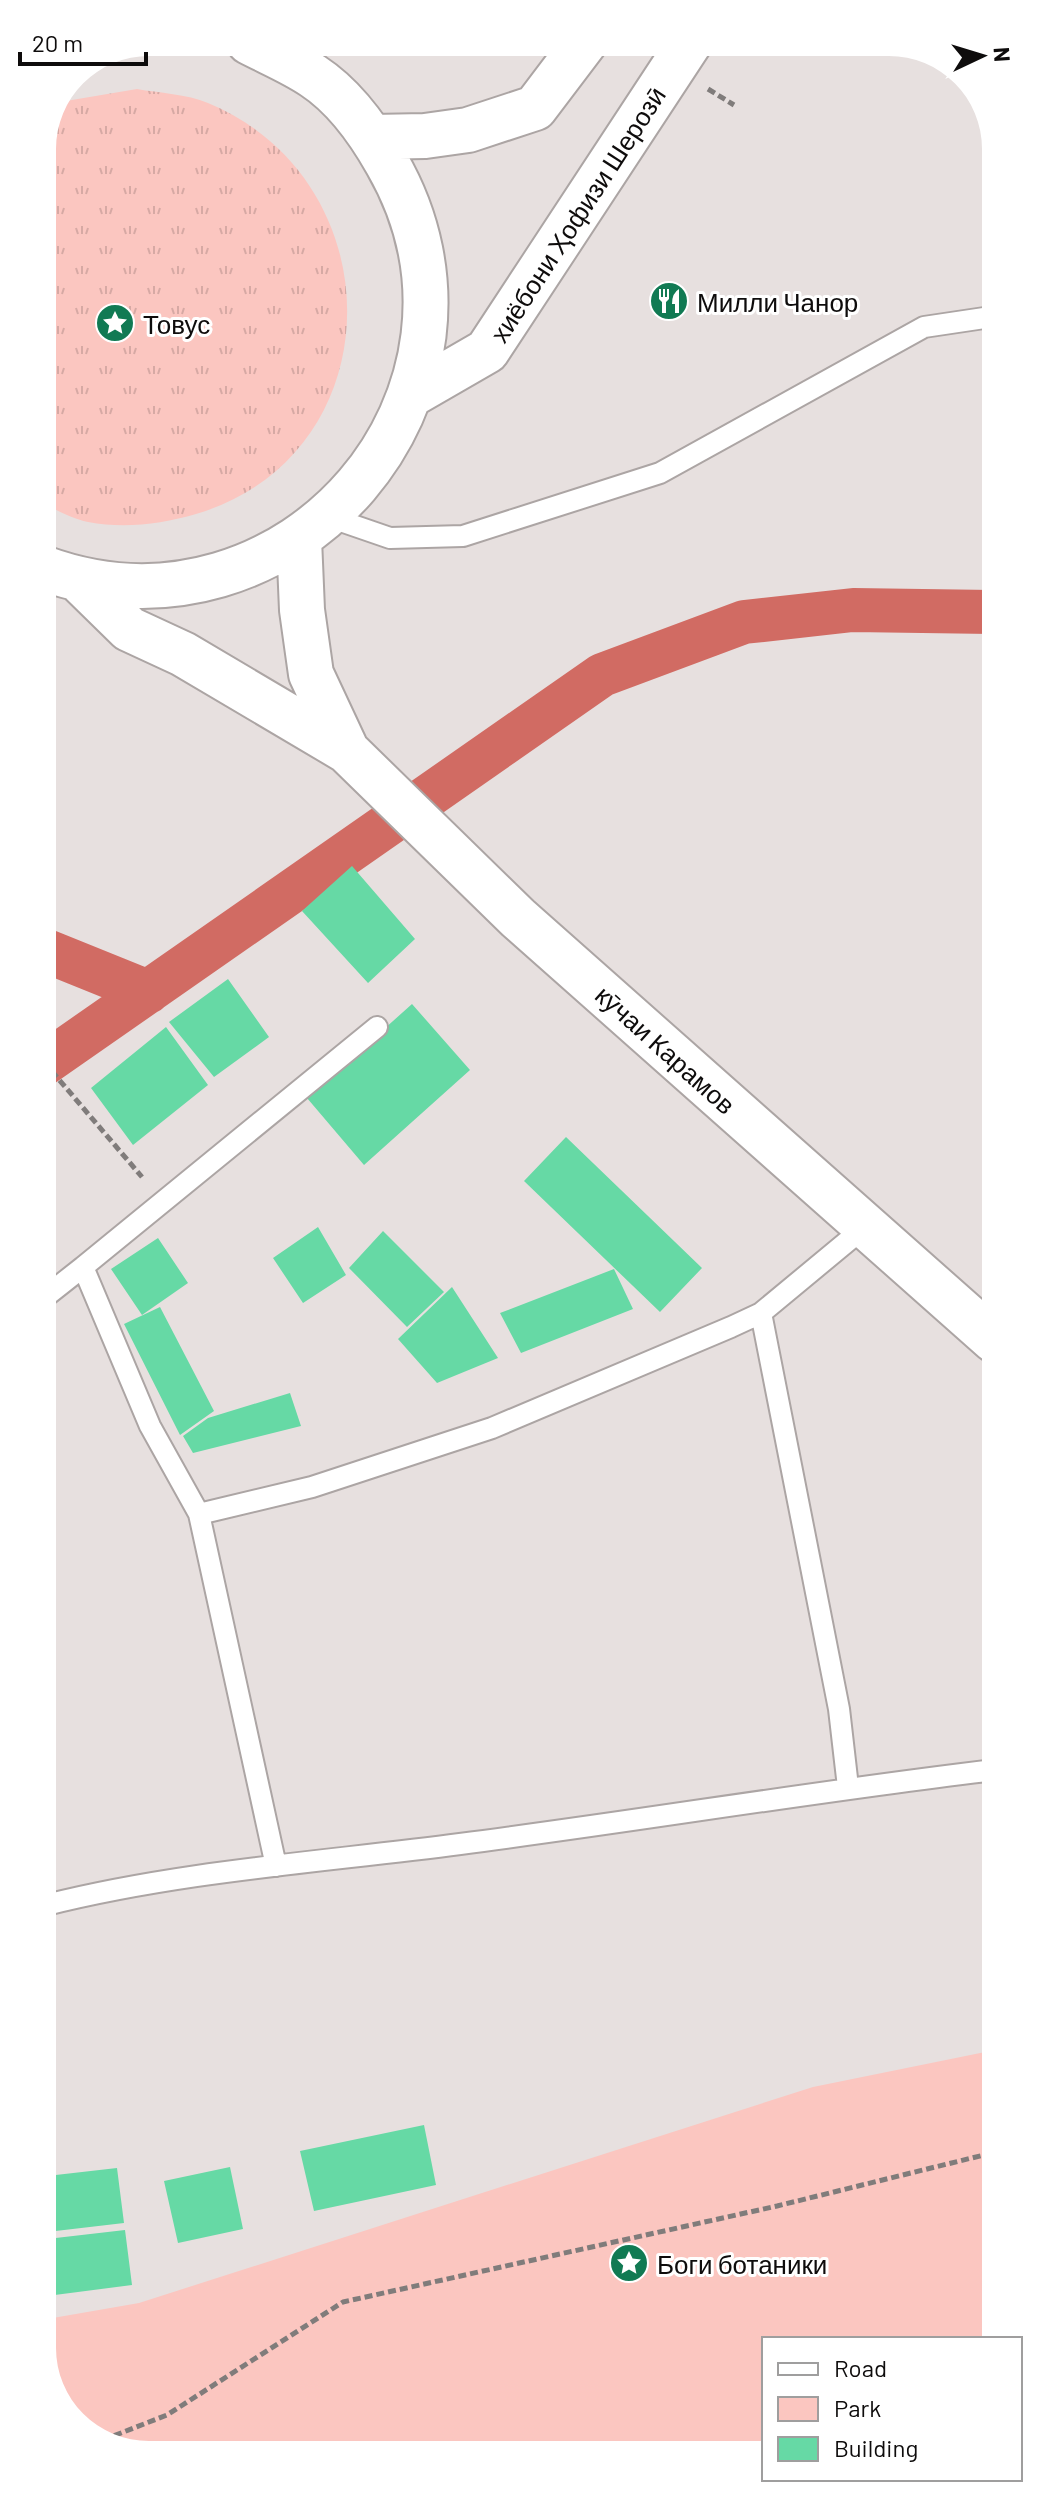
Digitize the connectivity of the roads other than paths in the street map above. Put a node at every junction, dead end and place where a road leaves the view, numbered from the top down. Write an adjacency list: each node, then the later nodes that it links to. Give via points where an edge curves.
1 (574, 56): 4 (main road, via 535,108 468,130)
2 (681, 56): 6 (main road, хиёбони Ҳофизи Шерозӣ, via 487,351)
3 (304, 59): 4 (main road)
4 (372, 137): 6 (main road, via 399,184 417,235 425,289 422,343)
5 (982, 318): 7 (lane, via 924,327 660,473 463,536 390,538)
6 (409, 396): 7 (main road, via 383,451)
7 (314, 528): 8 (main road, via 231,573 201,579 156,587); 9 (main road, кӯчаи Карамов, via 302,610 311,674)
8 (62, 574): 9 (main road, кӯчаи Карамов, via 129,629 183,654)
9 (347, 751): 11 (main road, кӯчаи Карамов, via 518,918)
10 (377, 1027): 12 (lane)
11 (866, 1226): 14 (lane); 15 (main road, кӯчаи Карамов)
12 (83, 1267): 13 (lane); 16 (lane, via 150,1426)
13 (56, 1288)
14 (761, 1313): 16 (lane, via 492,1428 312,1487); 18 (lane, via 839,1709)
15 (982, 1329)
16 (199, 1514): 19 (lane)
17 (982, 1772): 18 (lane)
18 (848, 1787): 19 (lane, via 625,1822)
19 (276, 1866): 20 (lane)
20 (56, 1903)

